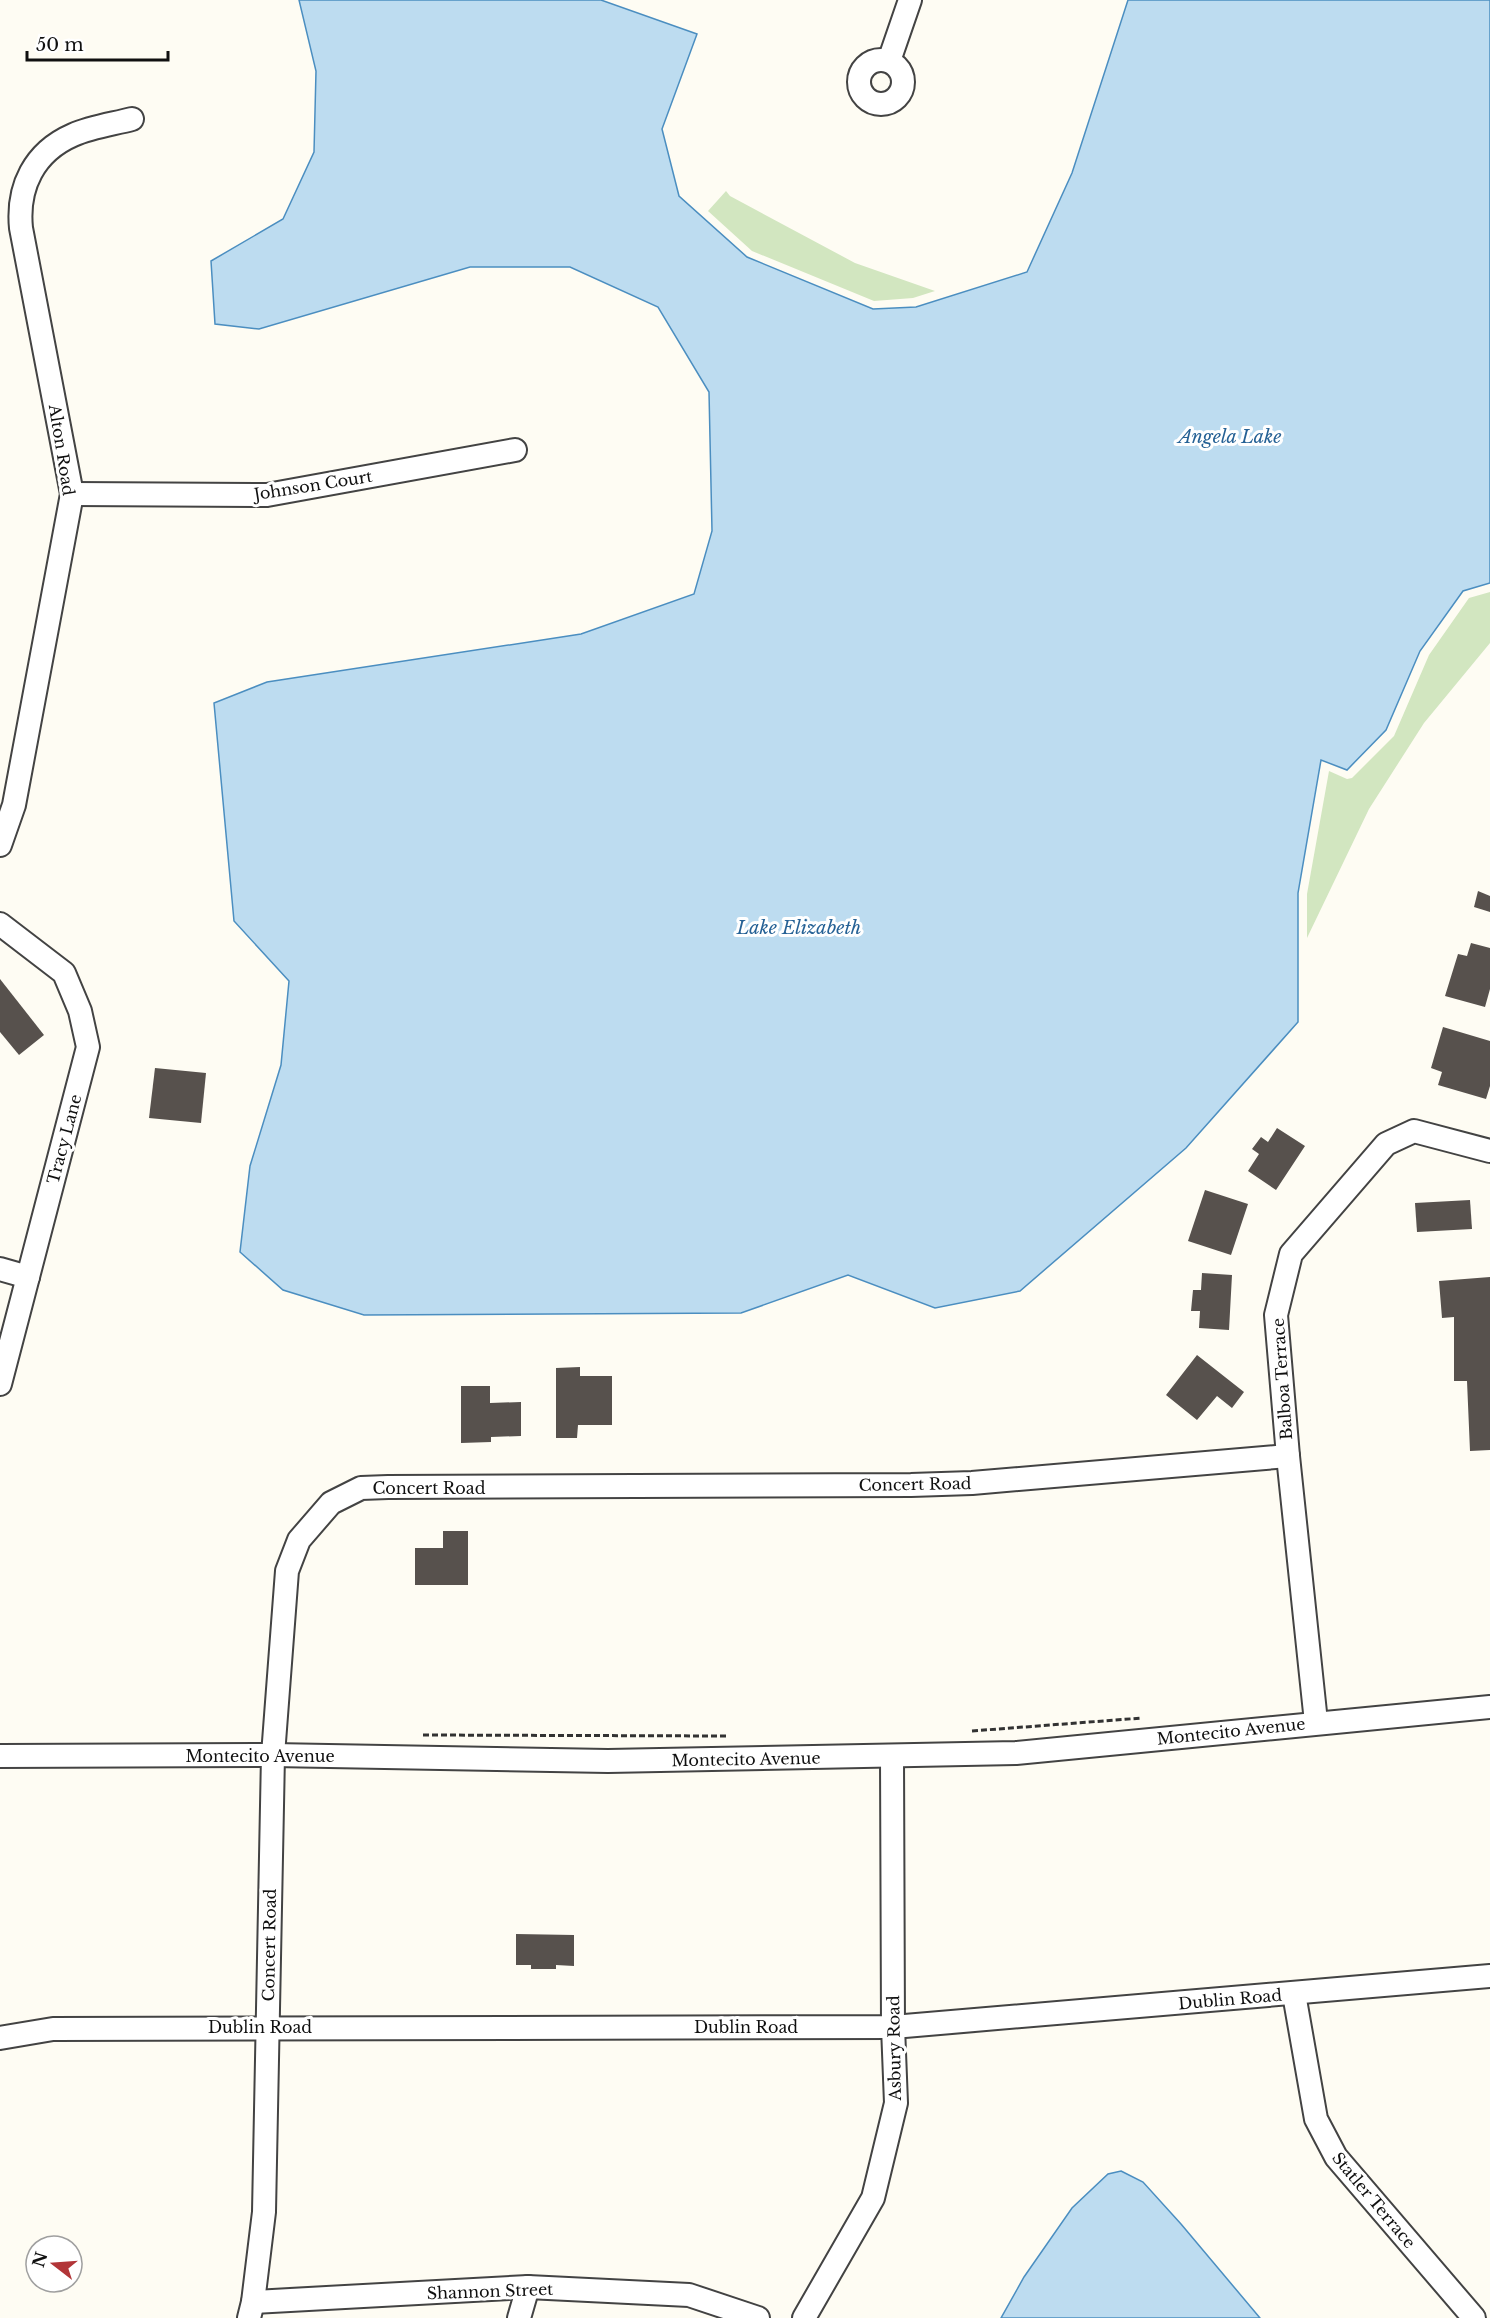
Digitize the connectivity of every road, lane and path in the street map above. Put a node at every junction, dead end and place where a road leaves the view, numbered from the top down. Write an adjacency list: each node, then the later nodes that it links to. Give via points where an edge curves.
1 (910, 0): 2 (street)
2 (889, 61)
3 (132, 119): 5 (street, Alton Road, via 75,134 53,146 34,166 21,197 21,228)
4 (515, 450): 5 (street, Johnson Court, via 267,495)
5 (72, 494): 6 (street, Alton Road, via 14,805)
6 (0, 845)
7 (0, 924): 10 (street, Tracy Lane, via 64,974 80,1011 88,1047)
8 (1490, 1151): 12 (street, Balboa Terrace, via 1414,1131 1386,1144 1291,1254 1276,1315)
9 (0, 1269): 10 (street)
10 (28, 1277): 11 (street, Tracy Lane)
11 (0, 1384)
12 (1288, 1456): 15 (street, Balboa Terrace); 19 (street, Concert Road, via 962,1483 362,1488 330,1503 300,1540 287,1571)
13 (1490, 1707): 15 (street, Montecito Avenue)
14 (1146, 1718): 16 (path)
15 (1316, 1722): 21 (street, Montecito Avenue, via 1016,1753)
16 (965, 1732)
17 (416, 1735): 18 (path)
18 (727, 1736)
19 (273, 1755): 20 (street, Montecito Avenue); 21 (street, Montecito Avenue, via 608,1761); 24 (street, Concert Road)
20 (0, 1756)
21 (892, 1756): 25 (street, Asbury Road)
22 (1490, 1976): 23 (street, Dublin Road)
23 (1294, 1994): 25 (street, Dublin Road); 32 (street, Statler Terrace, via 1316,2119 1336,2157)
24 (268, 2027): 25 (street, Dublin Road); 26 (street, Dublin Road, via 53,2029); 28 (street, Concert Road, via 264,2212)
25 (892, 2027): 31 (street, Asbury Road, via 896,2103 873,2198)
26 (0, 2038)
27 (528, 2287): 28 (street, Shannon Street); 29 (street); 30 (street, Shannon Street, via 689,2295)
28 (251, 2310)
29 (519, 2318)
30 (758, 2318)
31 (804, 2318)
32 (1474, 2318)

